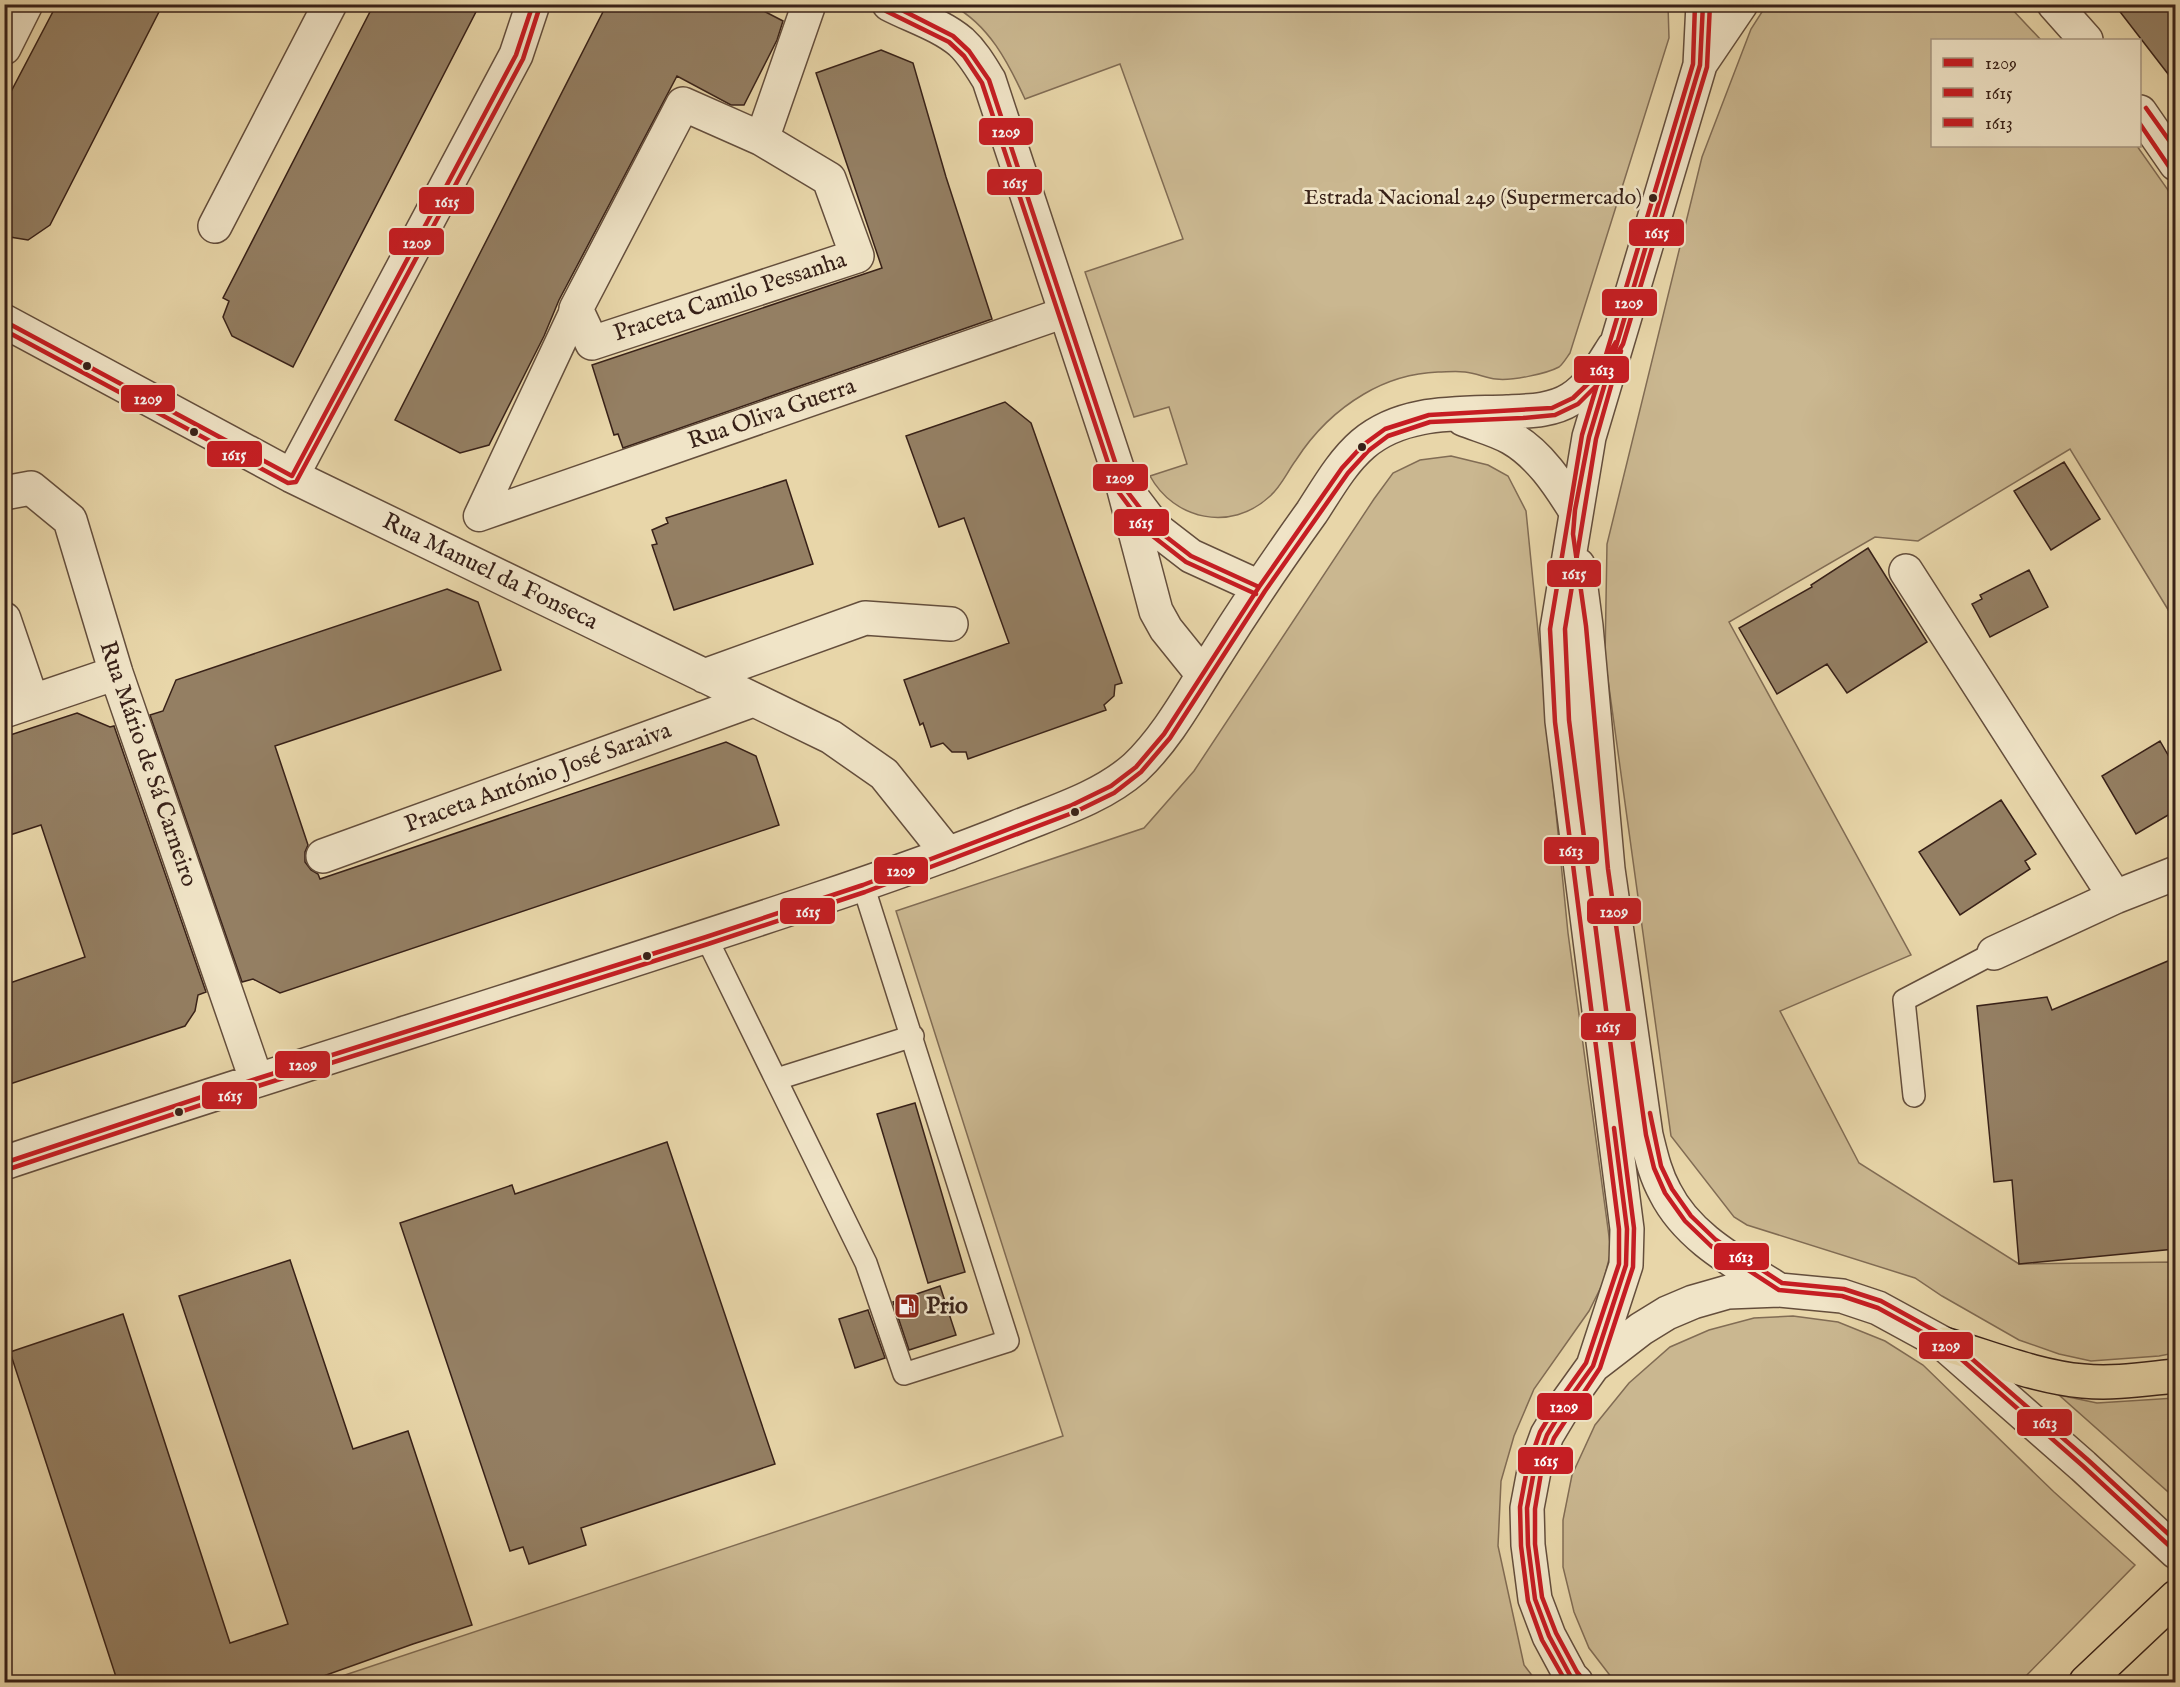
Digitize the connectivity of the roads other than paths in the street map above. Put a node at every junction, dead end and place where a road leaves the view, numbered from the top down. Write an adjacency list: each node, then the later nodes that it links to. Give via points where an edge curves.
1 (26, 4): 10 (street)
2 (330, 4): 15 (street)
3 (533, 4): 21 (street, via 516,55)
4 (809, 4): 13 (street)
5 (889, 4): 17 (street, via 962,43 989,80)
6 (1703, 4): 11 (street)
7 (1741, 4): 11 (street)
8 (2054, 4): 9 (street)
9 (2085, 39)
10 (4, 48)
11 (1700, 65): 19 (street)
12 (2141, 115): 14 (street)
13 (762, 140): 16 (street, Praceta Camilo Pessanha, via 683,104); 16 (street, Praceta Camilo Pessanha, via 829,179 857,256 592,343)
14 (2175, 164)
15 (215, 226)
16 (576, 309): 24 (street, Praceta Camilo Pessanha)
17 (1066, 312): 22 (street); 24 (street, Rua Oliva Guerra)
18 (4, 321): 21 (street, Rua Manuel da Fonseca)
19 (1616, 342): 20 (street, via 1595,377 1573,398 1552,408); 25 (street, via 1589,437)
20 (1450, 414): 25 (street, via 1511,438 1537,459 1555,479); 27 (street, via 1429,415 1385,429 1363,445 1342,468)
21 (292, 476): 32 (street, Rua Manuel da Fonseca)
22 (1123, 486): 27 (street, via 1156,528 1191,556); 31 (street, via 1156,611)
23 (4, 493): 30 (street, Rua Mário de Sá Carneiro, via 30,488 70,520)
24 (479, 516)
25 (1574, 522): 47 (street, via 1608,869 1654,1168 1665,1193 1685,1221 1711,1246); 49 (street, via 1557,629 1562,722 1627,1229 1626,1265)
26 (1906, 571): 39 (street)
27 (1259, 587): 31 (street)
28 (4, 619): 34 (street)
29 (951, 624): 32 (street, via 865,618)
30 (116, 672): 34 (street); 43 (street, Rua Mário de Sá Carneiro)
31 (1203, 675): 35 (street, via 1164,734 1136,767 1110,786)
32 (704, 676): 33 (street, Rua Manuel da Fonseca)
33 (753, 700): 35 (street, Rua Manuel da Fonseca, via 831,737 884,774); 36 (street, Praceta António José Saraiva)
34 (18, 706)
35 (948, 854): 38 (street)
36 (323, 856)
37 (2175, 873): 39 (street)
38 (863, 885): 40 (street); 42 (lane)
39 (2115, 897): 41 (street)
40 (706, 937): 43 (street); 44 (lane)
41 (1994, 953): 45 (lane, via 1904,1000)
42 (913, 1036): 44 (lane); 44 (lane, via 1008,1341 904,1374 866,1263)
43 (256, 1079): 46 (street)
44 (777, 1079)
45 (1914, 1096)
46 (4, 1162)
47 (1779, 1290): 48 (street, via 1842,1296 1878,1308); 49 (street, via 1728,1292 1693,1302 1641,1329)
48 (1944, 1344): 50 (highway, via 2083,1381); 51 (street)
49 (1593, 1366): 53 (street, via 1547,1435 1534,1471 1527,1508 1535,1599 1549,1636)
50 (2175, 1376)
51 (2175, 1551)
52 (2175, 1597): 54 (highway)
53 (1576, 1683)
54 (2086, 1683)

